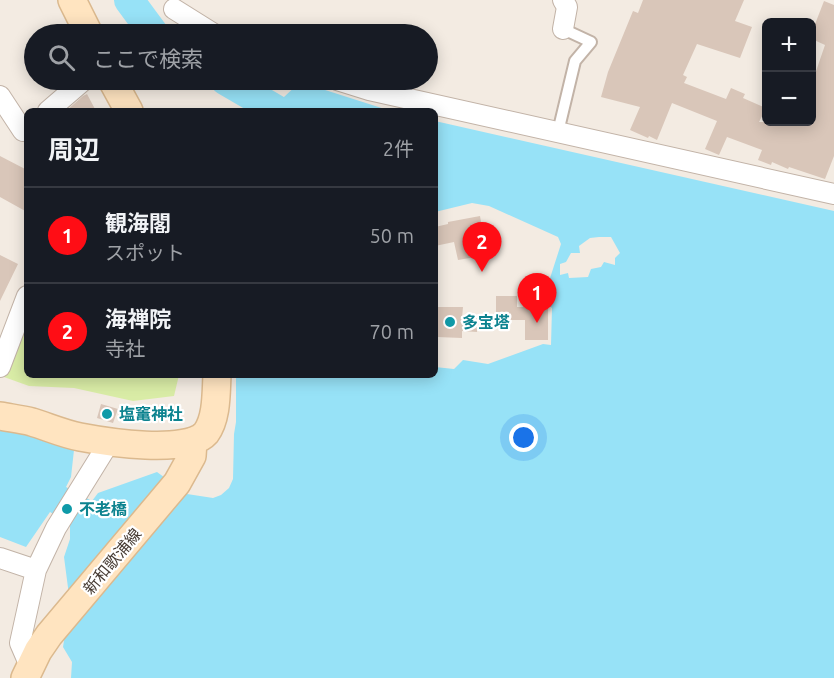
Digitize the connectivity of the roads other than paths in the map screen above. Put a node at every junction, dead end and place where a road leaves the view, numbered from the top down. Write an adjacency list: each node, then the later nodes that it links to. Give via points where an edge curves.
1 (72, 0): 4 (main road)
2 (563, 0): 6 (street, via 567,7)
3 (175, 5): 5 (street)
4 (84, 24)
5 (201, 24)
6 (564, 29): 14 (lane, via 591,42 575,61)
7 (72, 90): 11 (street)
8 (117, 90): 12 (main road)
9 (369, 90): 14 (street)
10 (0, 96): 13 (street)
11 (51, 108)
12 (127, 108)
13 (14, 125)
14 (558, 132): 15 (street)
15 (834, 194)
16 (24, 304): 17 (street)
17 (0, 367)
18 (217, 378): 21 (main road, 新和歌浦線, via 211,425 201,438)
19 (0, 416): 20 (main road)
20 (110, 441): 21 (main road, via 151,446); 23 (street, via 56,528)
21 (193, 441): 24 (main road, 新和歌浦線, via 192,456 177,483 49,635)
22 (0, 558): 23 (street)
23 (36, 570): 24 (street, via 20,643)
24 (27, 672)

